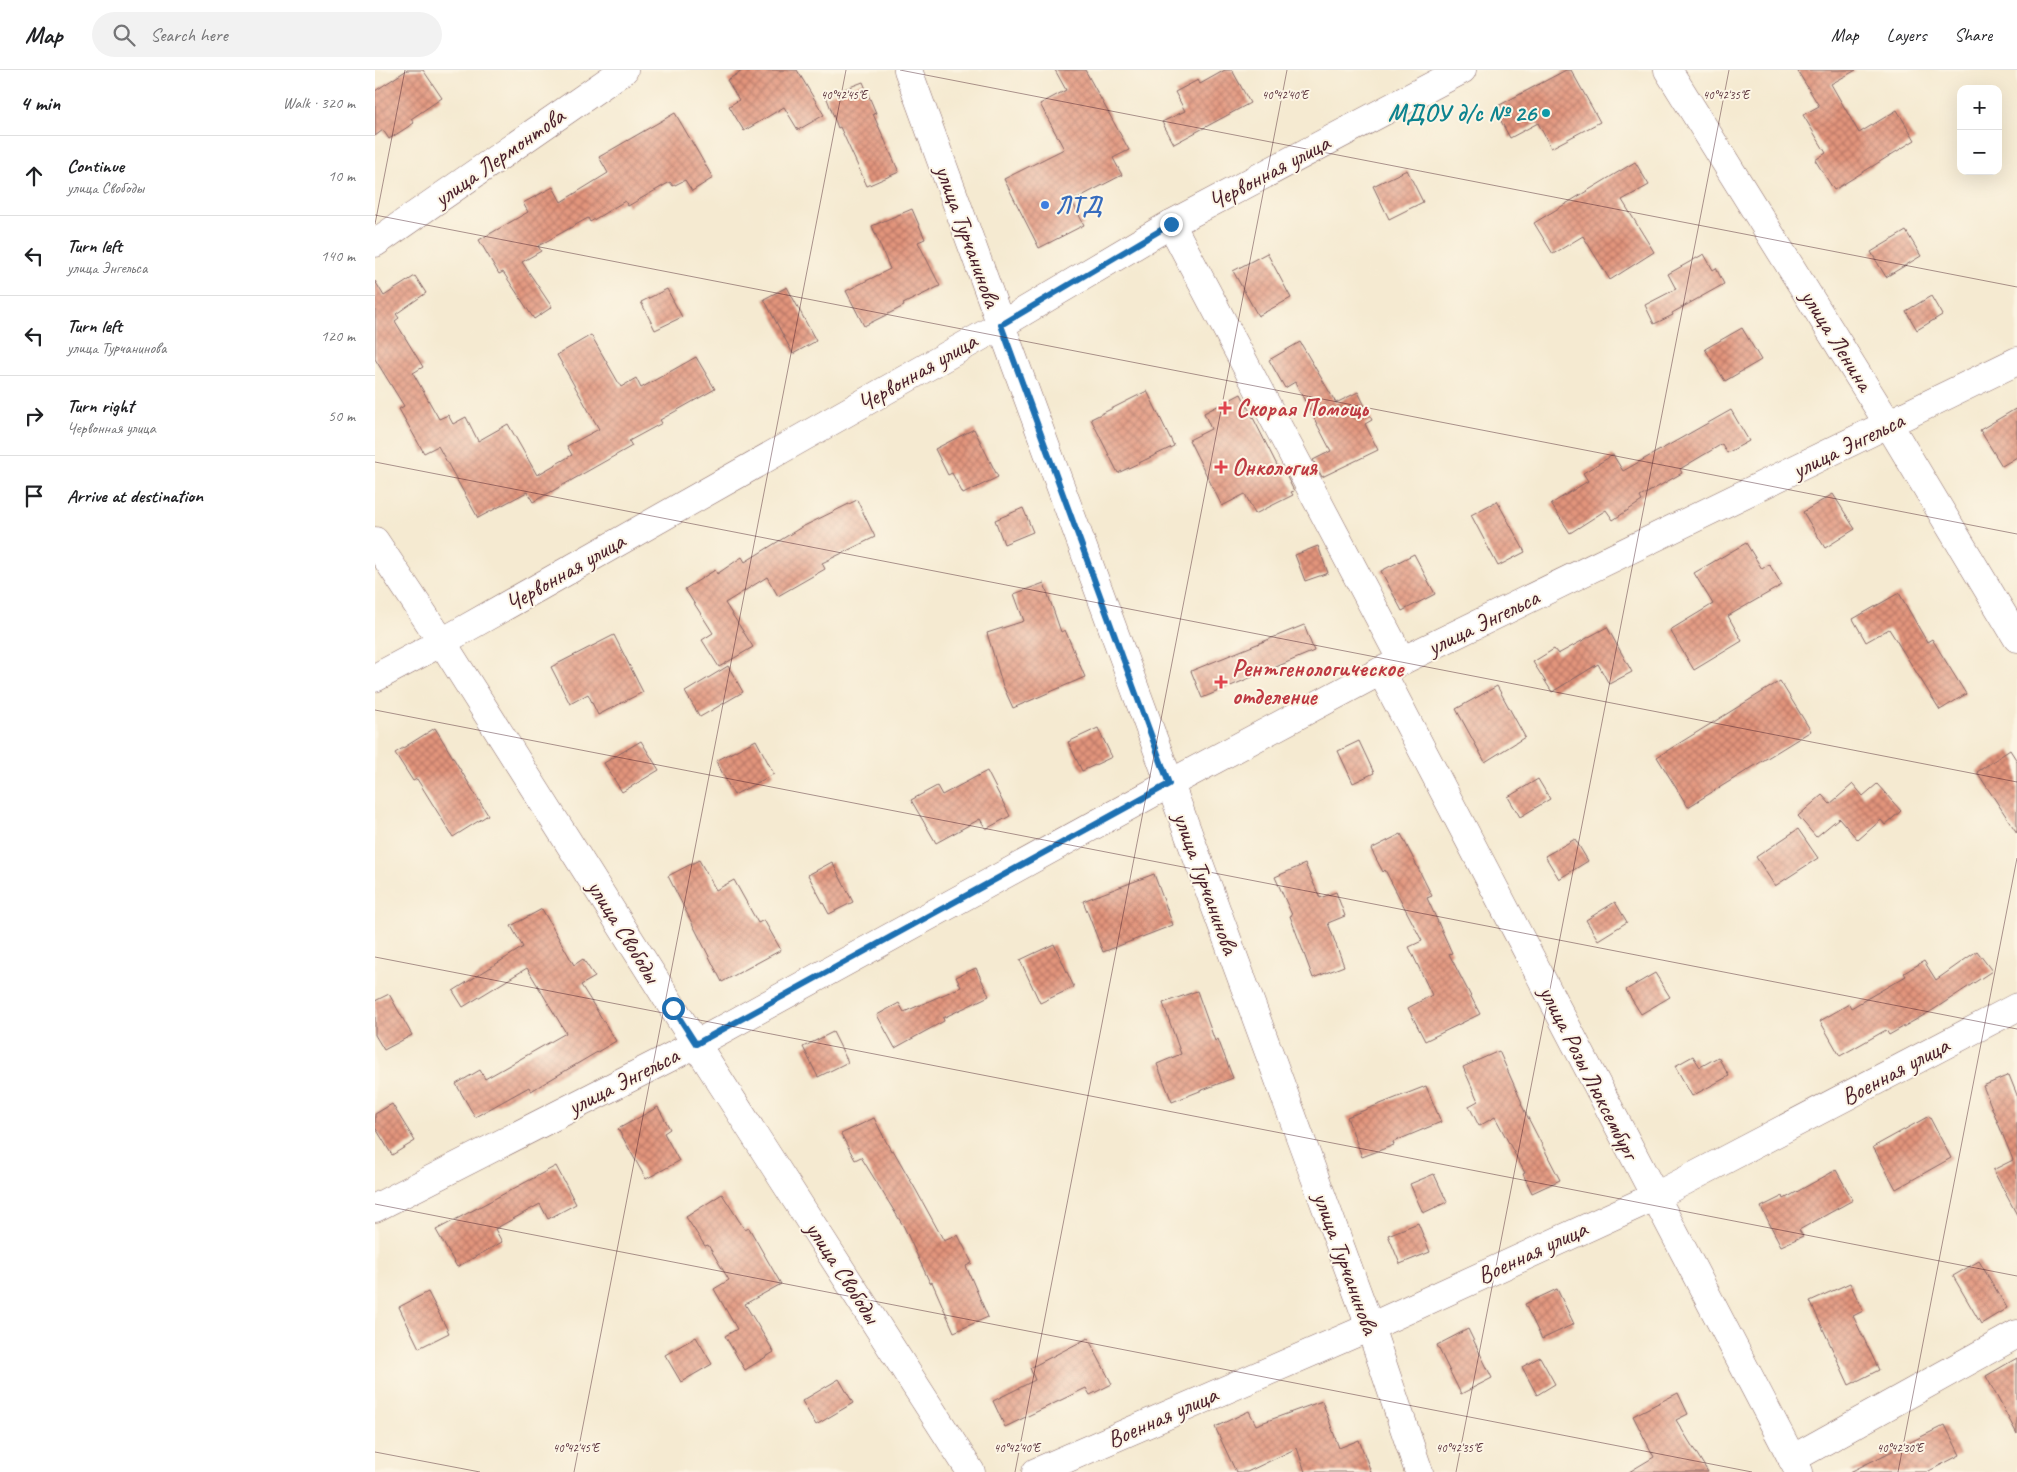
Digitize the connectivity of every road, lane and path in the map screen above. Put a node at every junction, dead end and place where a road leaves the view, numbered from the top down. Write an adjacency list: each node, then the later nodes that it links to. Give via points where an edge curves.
1 (624, 70): 6 (street, улица Лермонтова)
2 (908, 70): 7 (street, улица Турчанинова)
3 (1462, 70): 5 (street, Червонная улица)
4 (1668, 70): 9 (street, улица Ленина)
5 (1171, 224): 7 (street, Червонная улица); 13 (street, улица Розы Люксембург)
6 (375, 243)
7 (1001, 325): 12 (street, Червонная улица); 15 (street, улица Турчанинова)
8 (2017, 361): 9 (street, улица Энгельса)
9 (1889, 425): 11 (street, улица Ленина); 13 (street, улица Энгельса)
10 (375, 541): 12 (street, улица Свободы)
11 (2017, 638)
12 (442, 642): 14 (street, Червонная улица); 17 (street, улица Свободы)
13 (1391, 666): 15 (street, улица Энгельса); 18 (street, улица Розы Люксембург)
14 (375, 678)
15 (1169, 784): 17 (street, улица Энгельса); 20 (street, улица Турчанинова)
16 (2017, 1007): 18 (street, Военная улица)
17 (696, 1044): 19 (street, улица Энгельса); 23 (street, улица Свободы)
18 (1654, 1197): 20 (street, Военная улица); 22 (street, улица Розы Люксембург)
19 (375, 1208)
20 (1370, 1327): 24 (street, Военная улица); 25 (street, улица Турчанинова)
21 (2017, 1334): 22 (street)
22 (1795, 1466)
23 (971, 1472)
24 (1036, 1472)
25 (1419, 1472)

